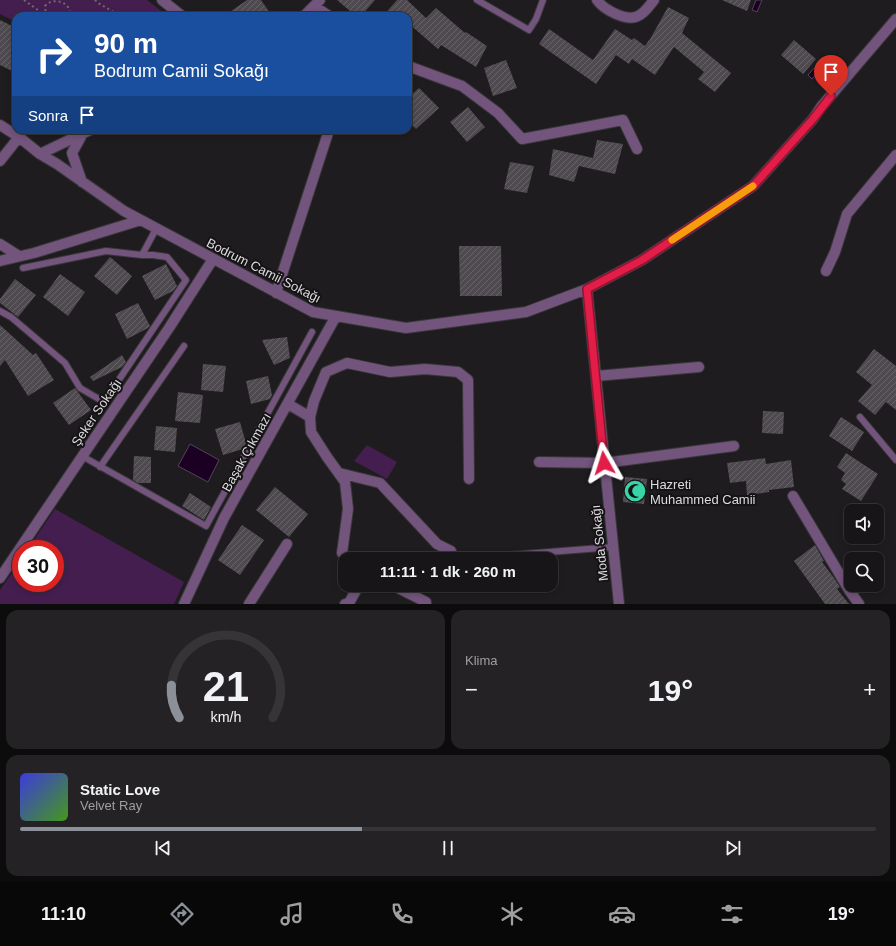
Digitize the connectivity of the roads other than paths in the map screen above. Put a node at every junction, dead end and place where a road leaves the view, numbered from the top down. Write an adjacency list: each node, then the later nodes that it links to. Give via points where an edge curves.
1 (162, 0): 7 (street)
2 (477, 0): 3 (lane, via 529,30)
3 (543, 0)
4 (597, 0): 5 (street, via 608,10 628,18 639,16)
5 (654, 0)
6 (317, 3): 8 (street); 9 (street)
7 (177, 12)
8 (308, 12)
9 (325, 12)
10 (896, 19): 33 (street, Bodrum Camii Sokağı, via 753,186 642,260)
11 (412, 67): 19 (street, via 462,86 498,113 522,139 623,120)
12 (0, 125): 13 (street, Bodrum Camii Sokağı)
13 (12, 133)
14 (14, 134): 18 (street, Bodrum Camii Sokağı)
15 (83, 134): 20 (street)
16 (86, 134): 23 (street, via 72,153)
17 (328, 134): 34 (street)
18 (19, 137): 20 (street, Bodrum Camii Sokağı); 22 (street)
19 (637, 149)
20 (40, 154): 23 (street, Bodrum Camii Sokağı)
21 (896, 155): 32 (street, via 847,214)
22 (0, 161)
23 (82, 182): 24 (street, Bodrum Camii Sokağı)
24 (141, 220): 25 (street, Bodrum Camii Sokağı); 28 (street)
25 (156, 229): 27 (lane); 29 (street, Bodrum Camii Sokağı)
26 (0, 244): 28 (street)
27 (142, 255): 31 (lane, via 106,251); 35 (lane, via 167,257 186,280 104,402 80,388 65,363 11,317)
28 (19, 256): 30 (street)
29 (213, 259): 34 (street, Bodrum Camii Sokağı); 45 (street, Şeker Sokağı)
30 (0, 261)
31 (23, 268)
32 (826, 271)
33 (587, 289): 36 (street, Bodrum Camii Sokağı, via 526,312 406,328); 40 (street, Moda Sokağı)
34 (276, 293): 36 (street, Bodrum Camii Sokağı, via 313,312)
35 (0, 311)
36 (336, 316): 41 (street, Başak Çıkmazı)
37 (312, 332): 49 (lane, via 206,526)
38 (184, 346): 49 (lane)
39 (699, 367): 40 (street)
40 (596, 376): 48 (street, Moda Sokağı)
41 (288, 404): 42 (street); 61 (street, Başak Çıkmazı, via 224,518)
42 (310, 417): 50 (street, via 311,432); 51 (street, via 326,372 347,363 390,372 425,369 458,372 468,380)
43 (860, 417): 46 (lane)
44 (734, 446): 48 (street)
45 (82, 456): 49 (lane); 58 (street, Şeker Sokağı)
46 (896, 460)
47 (539, 462): 48 (street)
48 (604, 463): 54 (street, Moda Sokağı)
49 (100, 467)
50 (339, 473): 55 (street, via 380,483 437,544); 56 (street, via 345,482 348,509)
51 (469, 479)
52 (793, 496): 66 (street)
53 (287, 544): 62 (street)
54 (613, 547): 57 (lane); 65 (street, Moda Sokağı)
55 (451, 551)
56 (342, 552)
57 (550, 552)
58 (0, 578)
59 (355, 592): 63 (street)
60 (406, 592): 64 (street)
61 (184, 604)
62 (249, 604)
63 (345, 604)
64 (426, 604)
65 (619, 604)
66 (859, 604)

